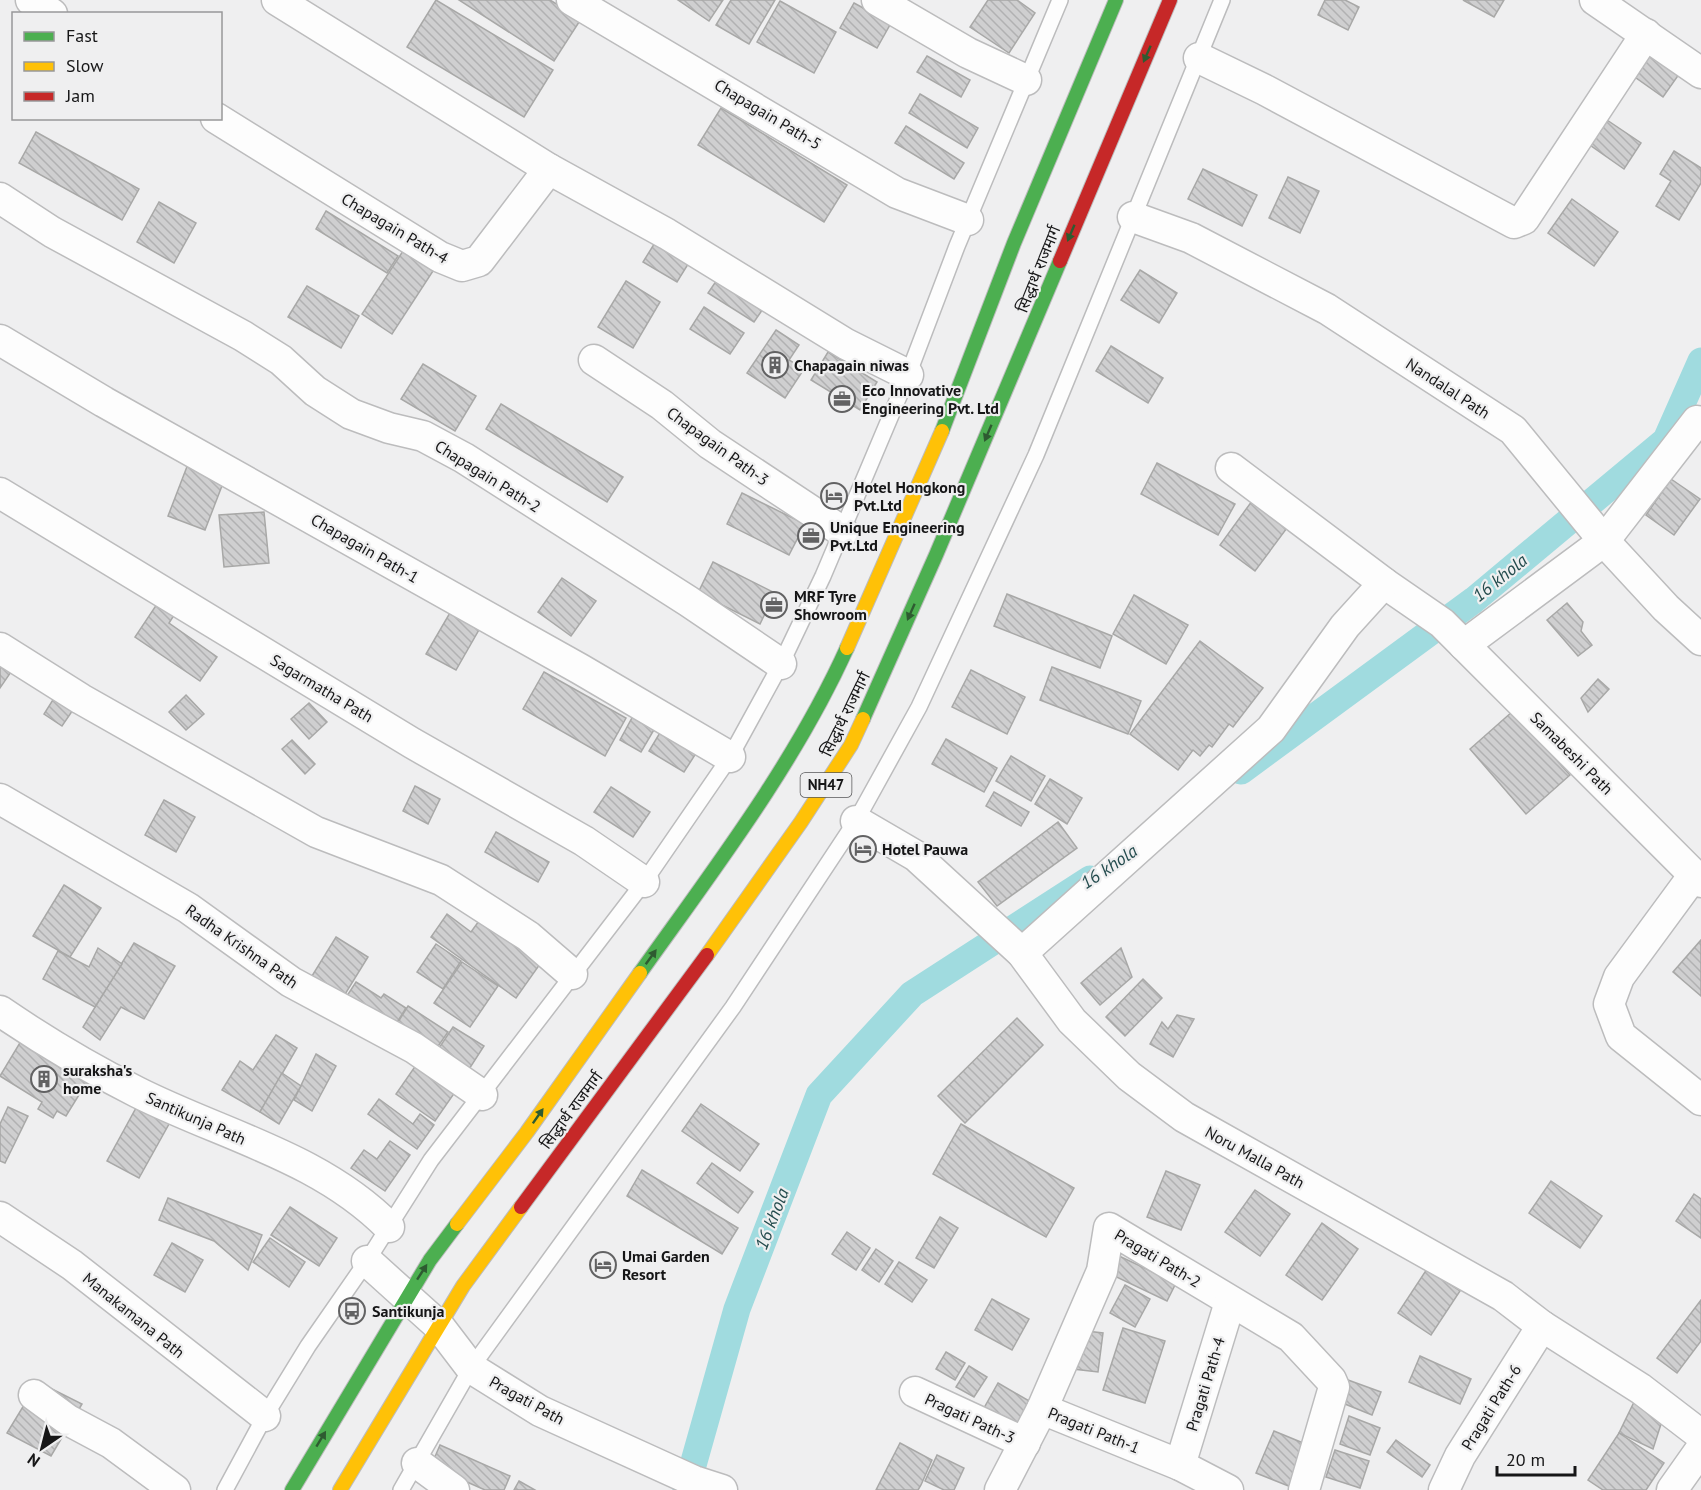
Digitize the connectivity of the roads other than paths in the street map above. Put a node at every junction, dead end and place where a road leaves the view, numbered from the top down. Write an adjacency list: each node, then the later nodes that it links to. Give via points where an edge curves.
1 (31, 0): 10 (street)
2 (277, 0): 16 (street)
3 (572, 0): 19 (street, Chapagain Path-5, via 897,193)
4 (877, 0): 14 (street, via 968,53)
5 (1060, 0): 14 (lane)
6 (1116, 0): 46 (highway, सिद्धार्थ राजमार्ग / NH47, one-way to 6, via 693,899 785,764 832,681 954,402 1014,243)
7 (1170, 0): 48 (highway, सिद्धार्थ राजमार्ग / NH47, one-way to 48, via 955,512 850,745 801,822 470,1277)
8 (1222, 0): 12 (lane)
9 (1595, 0): 11 (street)
10 (49, 12)
11 (1646, 34): 12 (street, via 1524,219 1514,223); 13 (street)
12 (1199, 58): 18 (lane)
13 (1701, 73)
14 (1026, 80): 19 (lane)
15 (219, 120): 16 (street, Chapagain Path-4, via 440,257 462,266 479,261)
16 (549, 169): 22 (street, via 667,234 846,344)
17 (0, 198): 32 (street, Chapagain Path-2, via 52,232 243,336 351,414 389,429 423,436 464,459)
18 (1133, 217): 27 (street, Nandalal Path, via 1191,238 1327,309 1513,430); 35 (lane, via 1036,455 919,707)
19 (968, 220): 22 (lane)
20 (0, 340): 33 (street, Chapagain Path-1)
21 (594, 360): 26 (street, Chapagain Path-3, via 662,405 710,444)
22 (908, 375): 26 (lane)
23 (1700, 417): 27 (street)
24 (1231, 468): 28 (street, Samabeshi Path)
25 (0, 493): 37 (street, Sagarmatha Path, via 412,743 584,841)
26 (843, 532): 32 (lane)
27 (1604, 541): 29 (street, Nandalal Path); 30 (street)
28 (1384, 583): 30 (street, Samabeshi Path, via 1442,623); 38 (street, via 1344,626 1271,729)
29 (1701, 640)
30 (1464, 645): 36 (street, Samabeshi Path)
31 (0, 648): 39 (street, via 81,699 316,832 441,880 528,936)
32 (781, 664): 33 (lane)
33 (730, 757): 37 (lane)
34 (0, 800): 41 (street, Radha Krishna Path, via 188,908 291,981 414,1048)
35 (856, 821): 38 (street, Noru Malla Path, via 916,856); 50 (lane, via 733,1007)
36 (1698, 879): 42 (street, via 1619,977 1609,1004 1621,1036)
37 (644, 882): 39 (lane)
38 (1022, 953): 49 (street, Noru Malla Path, via 1071,1021 1129,1076 1184,1117 1503,1296)
39 (572, 974): 41 (lane)
40 (0, 1011): 44 (street, Santikunja Path, via 48,1044 137,1093 318,1172 367,1205)
41 (482, 1095): 44 (lane, via 431,1160)
42 (1701, 1100)
43 (0, 1217): 54 (street, Manakamana Path, via 72,1265)
44 (389, 1227): 45 (lane)
45 (367, 1261): 46 (street, Pragati Path); 54 (lane)
46 (406, 1295): 48 (street, Pragati Path); 62 (highway, सिद्धार्थ राजमार्ग / NH47, one-way to 46)
47 (1230, 1302): 53 (street, Pragati Path-2, via 1109,1228 1102,1270); 59 (street, Pragati Path-4); 69 (street, Pragati Path-2, via 1290,1337 1332,1380 1334,1387)
48 (439, 1326): 50 (street, Pragati Path); 63 (highway, सिद्धार्थ राजमार्ग / NH47)
49 (1542, 1326): 55 (street, Noru Malla Path, via 1641,1389); 70 (street, Pragati Path-6, via 1460,1456)
50 (471, 1368): 58 (lane); 66 (street, Pragati Path, via 540,1411)
51 (915, 1392): 56 (street, Pragati Path-3)
52 (34, 1395): 60 (street, via 68,1420 111,1443)
53 (1042, 1409): 56 (street, Pragati Path-1); 59 (street, Pragati Path-1)
54 (265, 1416): 61 (lane)
55 (1701, 1435)
56 (1025, 1443): 67 (street, Pragati Path-1)
57 (1701, 1449): 71 (street)
58 (417, 1463): 64 (lane); 65 (street)
59 (1180, 1465): 68 (street, Pragati Path-1)
60 (175, 1490)
61 (225, 1490)
62 (292, 1490)
63 (340, 1490)
64 (401, 1490)
65 (454, 1490)
66 (722, 1490)
67 (1000, 1490)
68 (1228, 1490)
69 (1305, 1490)
70 (1444, 1490)
71 (1672, 1490)

